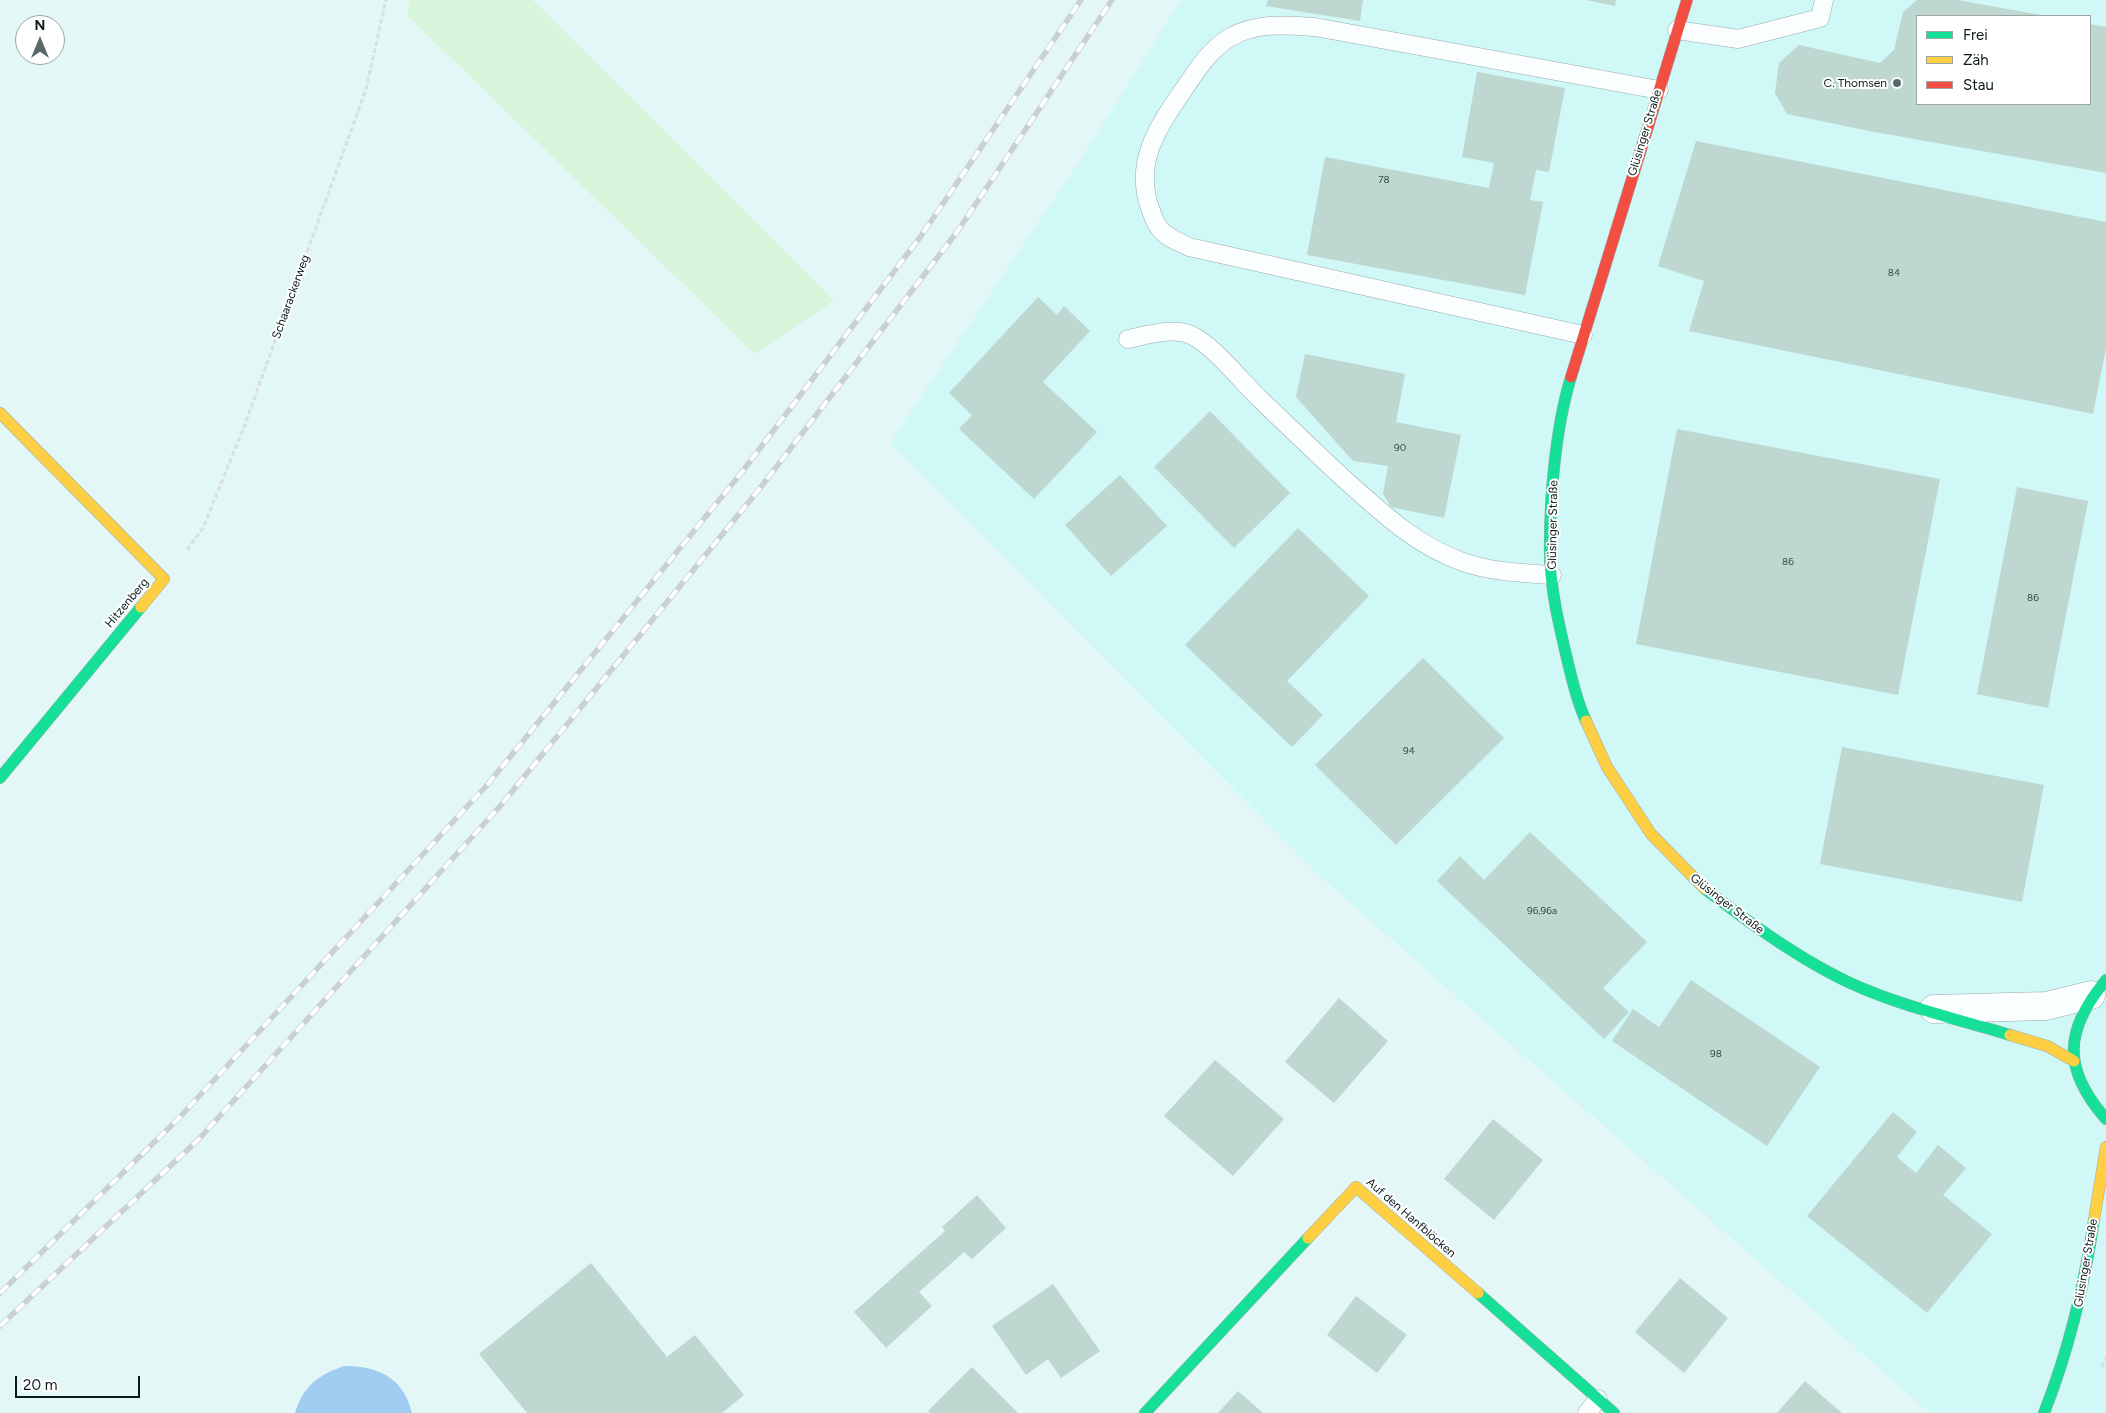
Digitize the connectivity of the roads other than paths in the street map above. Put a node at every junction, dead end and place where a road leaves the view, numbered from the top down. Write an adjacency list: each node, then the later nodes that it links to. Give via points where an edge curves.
1 (1686, 0): 3 (street, Glüsinger Straße)
2 (1824, 0): 3 (lane, via 1820,18 1738,39)
3 (1677, 30): 4 (street, Glüsinger Straße)
4 (1659, 90): 5 (street, Glüsinger Straße); 5 (lane, via 1315,27 1256,27 1230,38 1207,55 1175,102 1151,145 1144,165 1147,200 1160,229 1188,247)
5 (1583, 335): 8 (street, Glüsinger Straße, via 1566,392 1554,469)
6 (1128, 339): 8 (lane, via 1169,331 1192,336 1213,351 1366,499 1401,528 1439,552 1487,569)
7 (0, 413): 9 (street, Hitzenberg, via 164,579)
8 (1552, 576): 11 (street, Glüsinger Straße, via 1559,626 1578,704 1608,767 1651,834 1698,883 1764,934 1835,976)
9 (0, 778)
10 (2099, 987): 11 (street, Glüsinger Straße, via 2046,1006); 12 (street, Glüsinger Straße, via 2080,1015 2074,1038)
11 (1928, 1010): 12 (street, Glüsinger Straße, via 2047,1046)
12 (2074, 1061): 13 (street, Glüsinger Straße, via 2080,1085 2092,1106)
13 (2106, 1119)
14 (2106, 1146): 16 (street, Glüsinger Straße)
15 (2093, 1286): 16 (street, Glüsinger Straße)
16 (2076, 1320): 21 (street, Glüsinger Straße, via 2055,1389)
17 (1598, 1399): 18 (street, Auf den Hanfblöcken, via 1356,1187); 19 (lane); 20 (street, Auf den Hanfblöcken)
18 (1145, 1413)
19 (1587, 1413)
20 (1614, 1413)
21 (2044, 1413)

